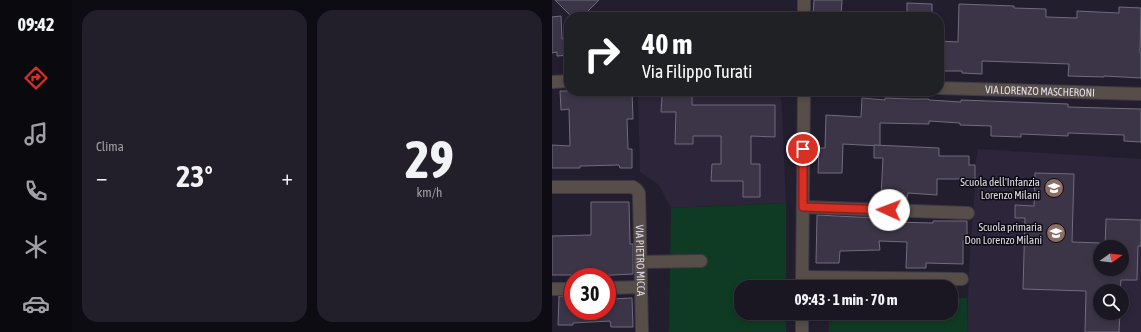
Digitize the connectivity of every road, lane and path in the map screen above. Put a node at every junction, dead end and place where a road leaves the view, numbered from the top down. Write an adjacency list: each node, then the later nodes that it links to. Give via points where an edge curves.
1 (804, 0): 2 (street)
2 (804, 12)
3 (564, 81): 4 (street)
4 (552, 82)
5 (944, 88): 6 (street, VIA LORENZO MASCHERONI)
6 (1141, 94)
7 (804, 96): 9 (street)
8 (552, 187): 11 (street, VIA PIETRO MICCA, via 636,189)
9 (803, 207): 10 (street); 14 (street)
10 (968, 212)
11 (640, 262): 12 (street); 16 (street, VIA PIETRO MICCA)
12 (701, 262)
13 (962, 279): 15 (street)
14 (802, 280)
15 (909, 280)
16 (641, 287): 17 (street); 21 (street, VIA PIETRO MICCA)
17 (616, 288)
18 (552, 289): 19 (street)
19 (564, 289)
20 (802, 320): 22 (street)
21 (642, 332)
22 (802, 332)

